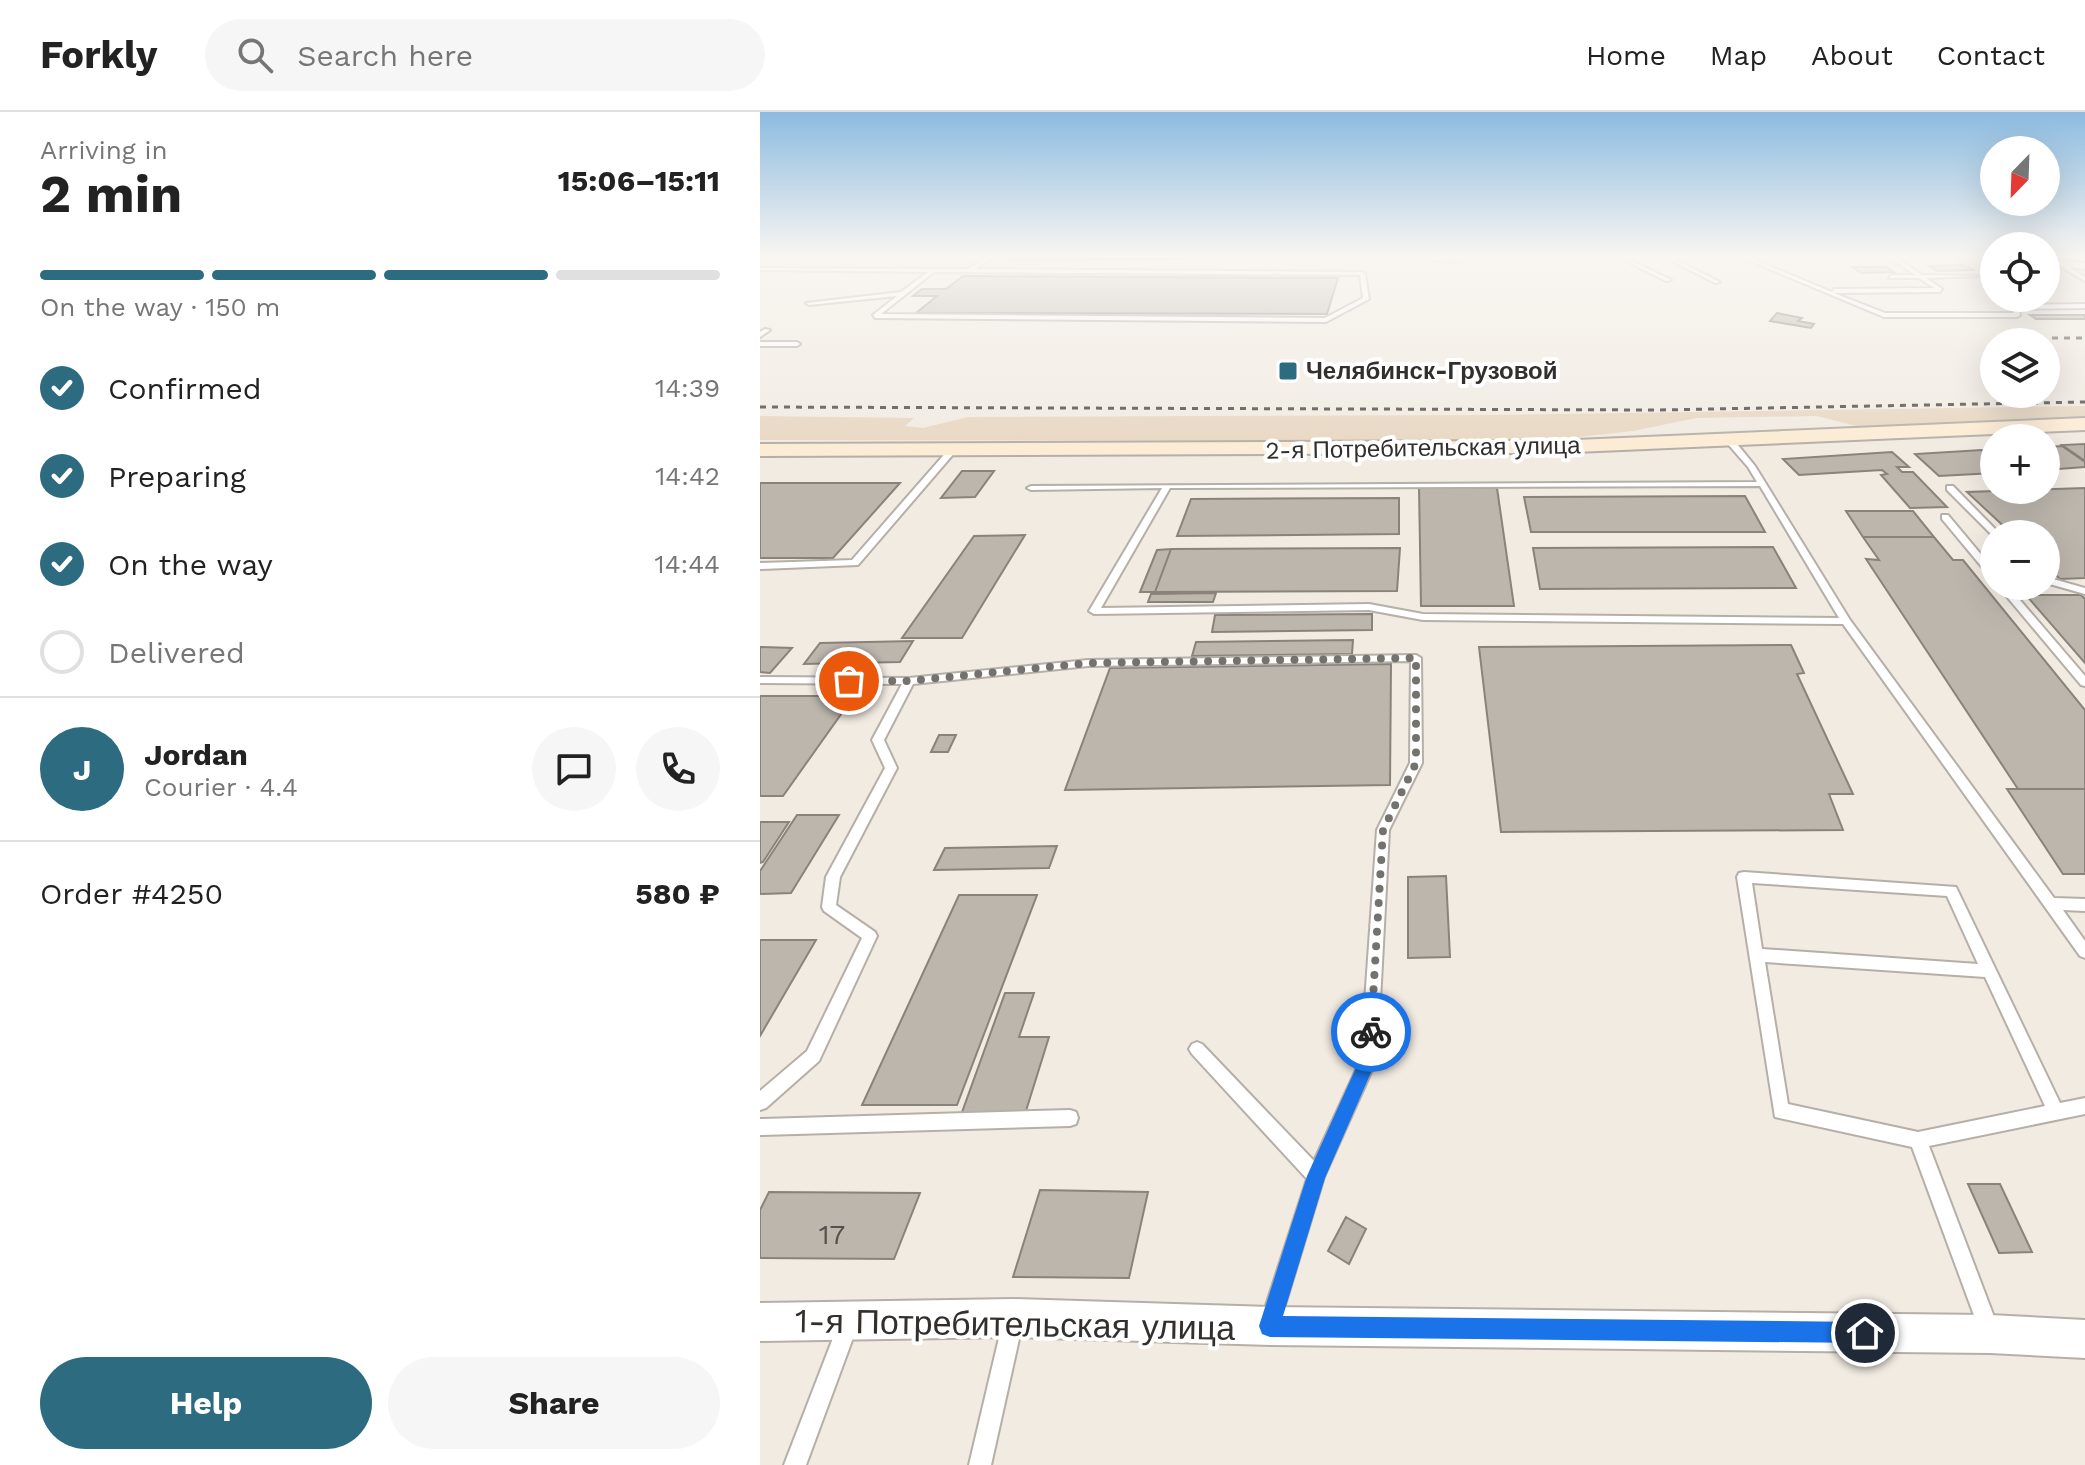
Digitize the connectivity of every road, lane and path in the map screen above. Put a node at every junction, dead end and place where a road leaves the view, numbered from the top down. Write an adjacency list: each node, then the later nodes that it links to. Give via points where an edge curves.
1 (767, 330): 2 (lane)
2 (760, 335)
3 (760, 344): 4 (lane)
4 (797, 344)
5 (2085, 424): 6 (street, 2-я Потребительская улица)
6 (1730, 441): 8 (street, 2-я Потребительская улица); 9 (lane)
7 (760, 450): 8 (street, 2-я Потребительская улица)
8 (952, 451): 16 (lane, via 855,563)
9 (1762, 484): 10 (lane); 20 (lane)
10 (1167, 486): 11 (lane); 20 (lane, via 1094,611 1369,607 1423,617)
11 (1031, 488)
12 (1950, 488): 14 (lane)
13 (1945, 517): 15 (lane)
14 (1982, 520)
15 (1980, 559)
16 (760, 566)
17 (2060, 584): 18 (lane)
18 (2085, 591)
19 (2015, 600): 23 (lane)
20 (1846, 621): 24 (lane)
21 (760, 680): 22 (lane)
22 (909, 681): 30 (lane, via 878,740 891,768 833,877 829,907 870,936 813,1056); 36 (lane, via 1088,663 1416,658 1416,763 1383,830 1369,1059)
23 (2085, 683)
24 (2050, 904): 25 (lane); 26 (lane)
25 (2085, 905)
26 (2085, 952)
27 (1756, 955): 28 (lane); 28 (lane, via 1744,877 1951,891); 35 (lane, via 1781,1111)
28 (1989, 971): 32 (lane)
29 (1197, 1049): 36 (lane)
30 (760, 1102)
31 (2085, 1106): 32 (lane)
32 (2056, 1112): 35 (lane)
33 (1070, 1118): 34 (lane)
34 (760, 1127)
35 (1918, 1140): 41 (lane)
36 (1316, 1176): 40 (lane)
37 (1013, 1318): 38 (street, 1-я Потребительская улица); 40 (street, 1-я Потребительская улица); 44 (lane)
38 (849, 1320): 39 (street, 1-я Потребительская улица); 43 (lane)
39 (760, 1322)
40 (1270, 1326): 41 (street, 1-я Потребительская улица)
41 (1990, 1334): 42 (street, 1-я Потребительская улица)
42 (2085, 1339)
43 (795, 1465)
44 (980, 1465)

